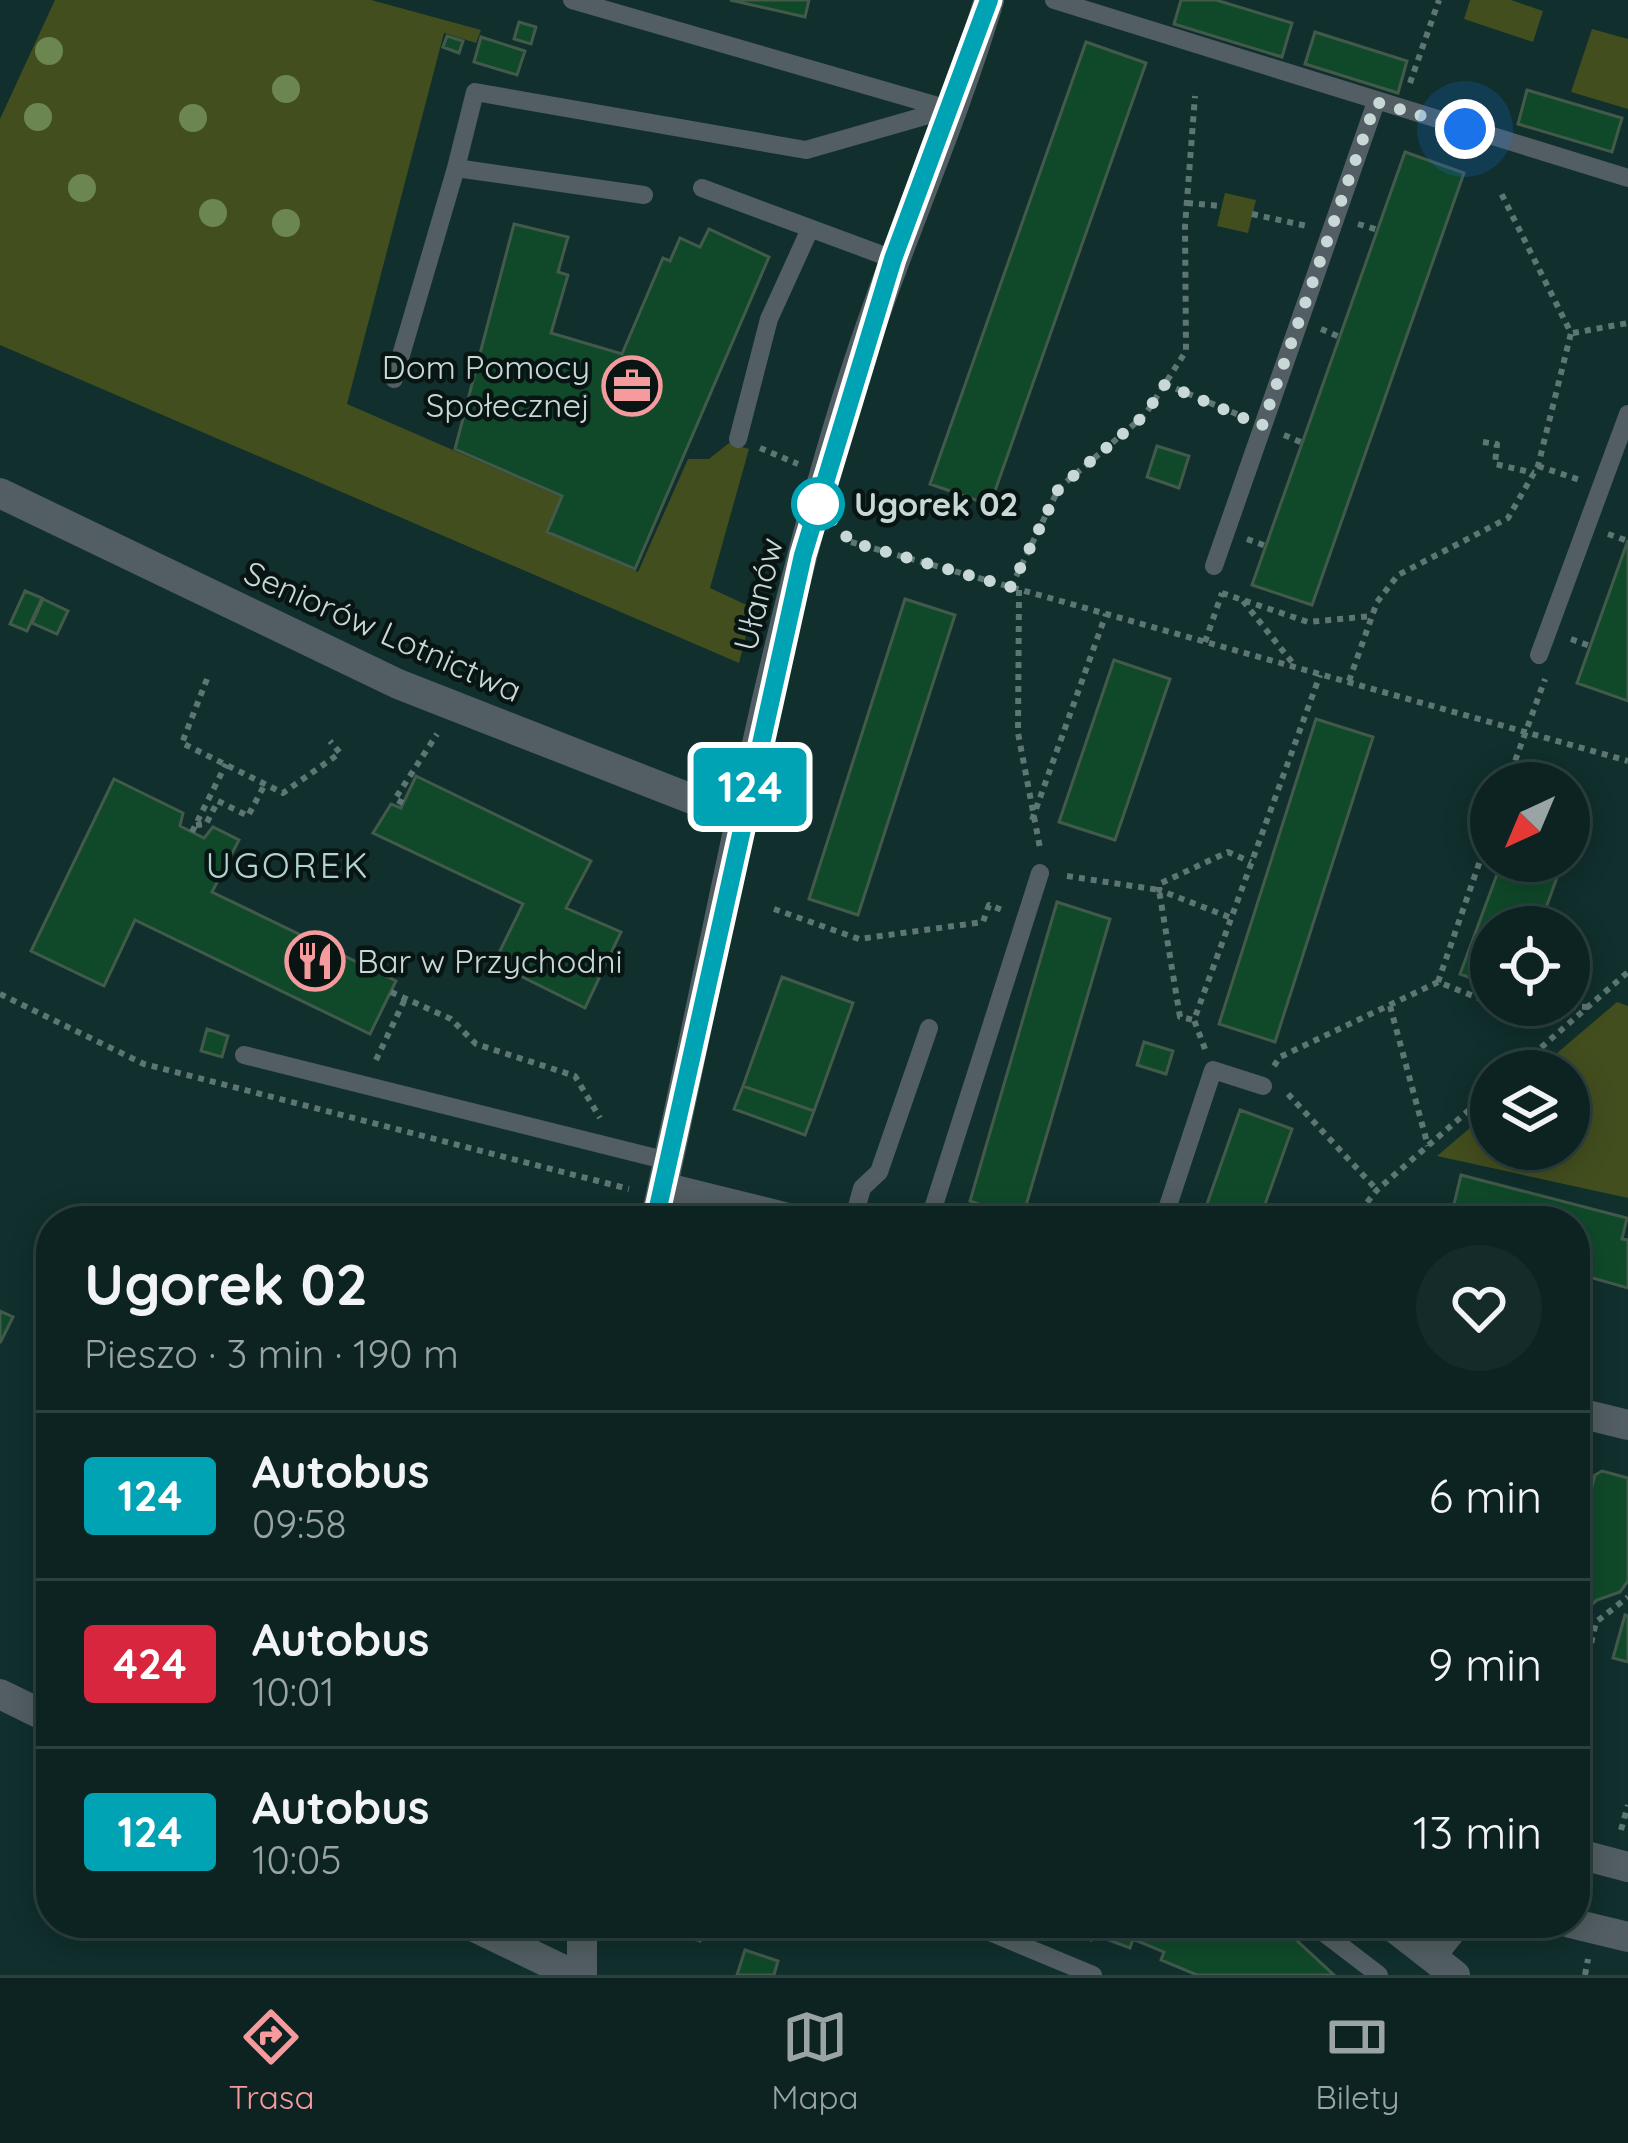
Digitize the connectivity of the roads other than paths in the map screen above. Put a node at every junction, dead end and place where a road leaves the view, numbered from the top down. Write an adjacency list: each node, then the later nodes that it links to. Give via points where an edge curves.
1 (572, 0): 5 (lane)
2 (989, 0): 5 (street, Ułanów)
3 (1054, 0): 4 (lane)
4 (1376, 102): 7 (lane); 16 (lane)
5 (949, 110): 6 (lane, via 806,150 475,92); 11 (street, Ułanów)
6 (456, 168): 9 (lane); 12 (lane)
7 (1628, 178)
8 (702, 188): 10 (lane)
9 (644, 195)
10 (811, 229): 11 (lane); 14 (lane, via 770,319)
11 (893, 259): 18 (street, Ułanów, via 795,585)
12 (394, 379)
13 (1628, 414): 17 (lane)
14 (738, 439)
15 (0, 493): 18 (street, Seniorów Lotnictwa, via 398,684)
16 (1214, 566)
17 (1539, 656)
18 (743, 818): 23 (street, Ułanów)
19 (1047, 871): 27 (lane)
20 (929, 1028): 26 (lane, via 879,1172)
21 (244, 1054): 23 (lane)
22 (1263, 1086): 28 (lane, via 1213,1070)
23 (654, 1179): 24 (street, Ułanów); 25 (street)
24 (655, 1206)
25 (748, 1206)
26 (857, 1206)
27 (934, 1206)
28 (1167, 1206)
29 (1590, 1416): 30 (street)
30 (1628, 1425)
31 (0, 1694): 32 (street)
32 (36, 1712)
33 (1590, 1857): 34 (street)
34 (1628, 1867)
35 (1590, 1928): 36 (street)
36 (1628, 1937)
37 (498, 1938): 43 (street)
38 (581, 1938): 43 (street)
39 (1004, 1938): 44 (lane)
40 (1331, 1938): 45 (lane)
41 (1408, 1938): 42 (street)
42 (1443, 1965)
43 (578, 1975)
44 (1093, 1975)
45 (1379, 1975)

